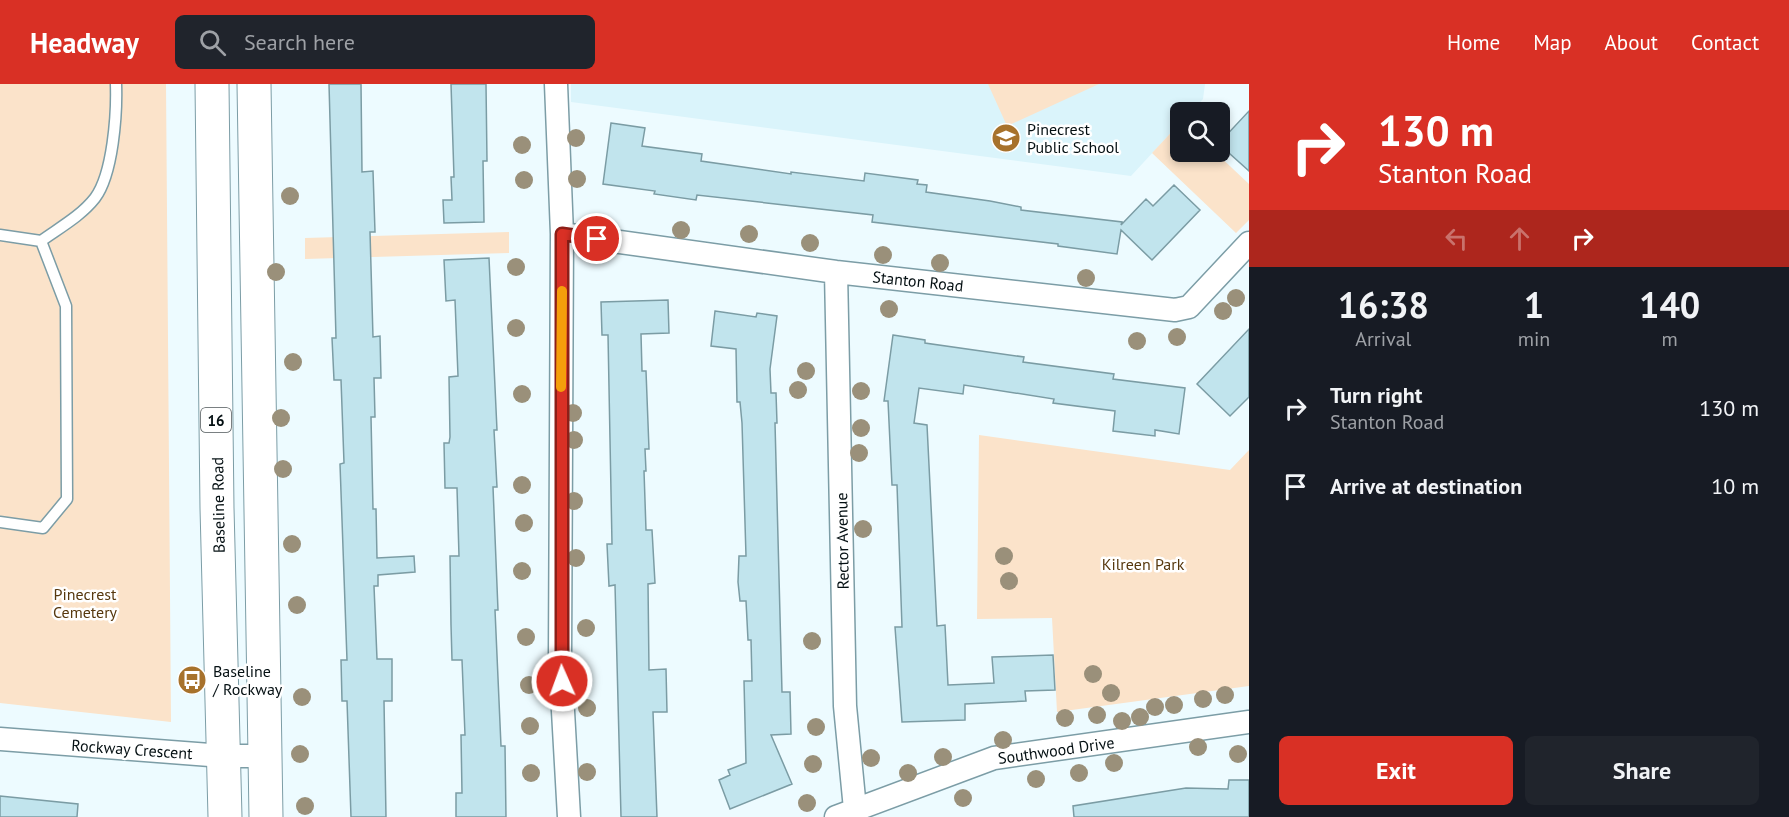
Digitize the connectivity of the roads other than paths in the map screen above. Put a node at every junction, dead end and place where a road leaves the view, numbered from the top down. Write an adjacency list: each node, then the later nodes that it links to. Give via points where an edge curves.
1 (116, 84): 7 (lane, via 111,159 96,196 75,218)
2 (212, 84): 13 (main road, Baseline Road / 16)
3 (254, 84): 14 (main road)
4 (556, 84): 5 (street)
5 (562, 234): 9 (street, Stanton Road); 18 (street, via 560,658)
6 (0, 235): 7 (lane)
7 (41, 241): 10 (lane, via 66,306 67,499 43,528)
8 (1249, 243): 9 (street, Stanton Road, via 1189,307 1175,310)
9 (836, 272): 15 (street, Rector Avenue)
10 (0, 522)
11 (1249, 722): 15 (street, Southwood Drive, via 994,758)
12 (0, 740): 13 (street, Rockway Crescent)
13 (223, 756): 14 (street, Rockway Crescent); 16 (main road, Baseline Road / 16)
14 (263, 756): 17 (main road)
15 (846, 813)
16 (225, 817)
17 (266, 817)
18 (569, 817)

